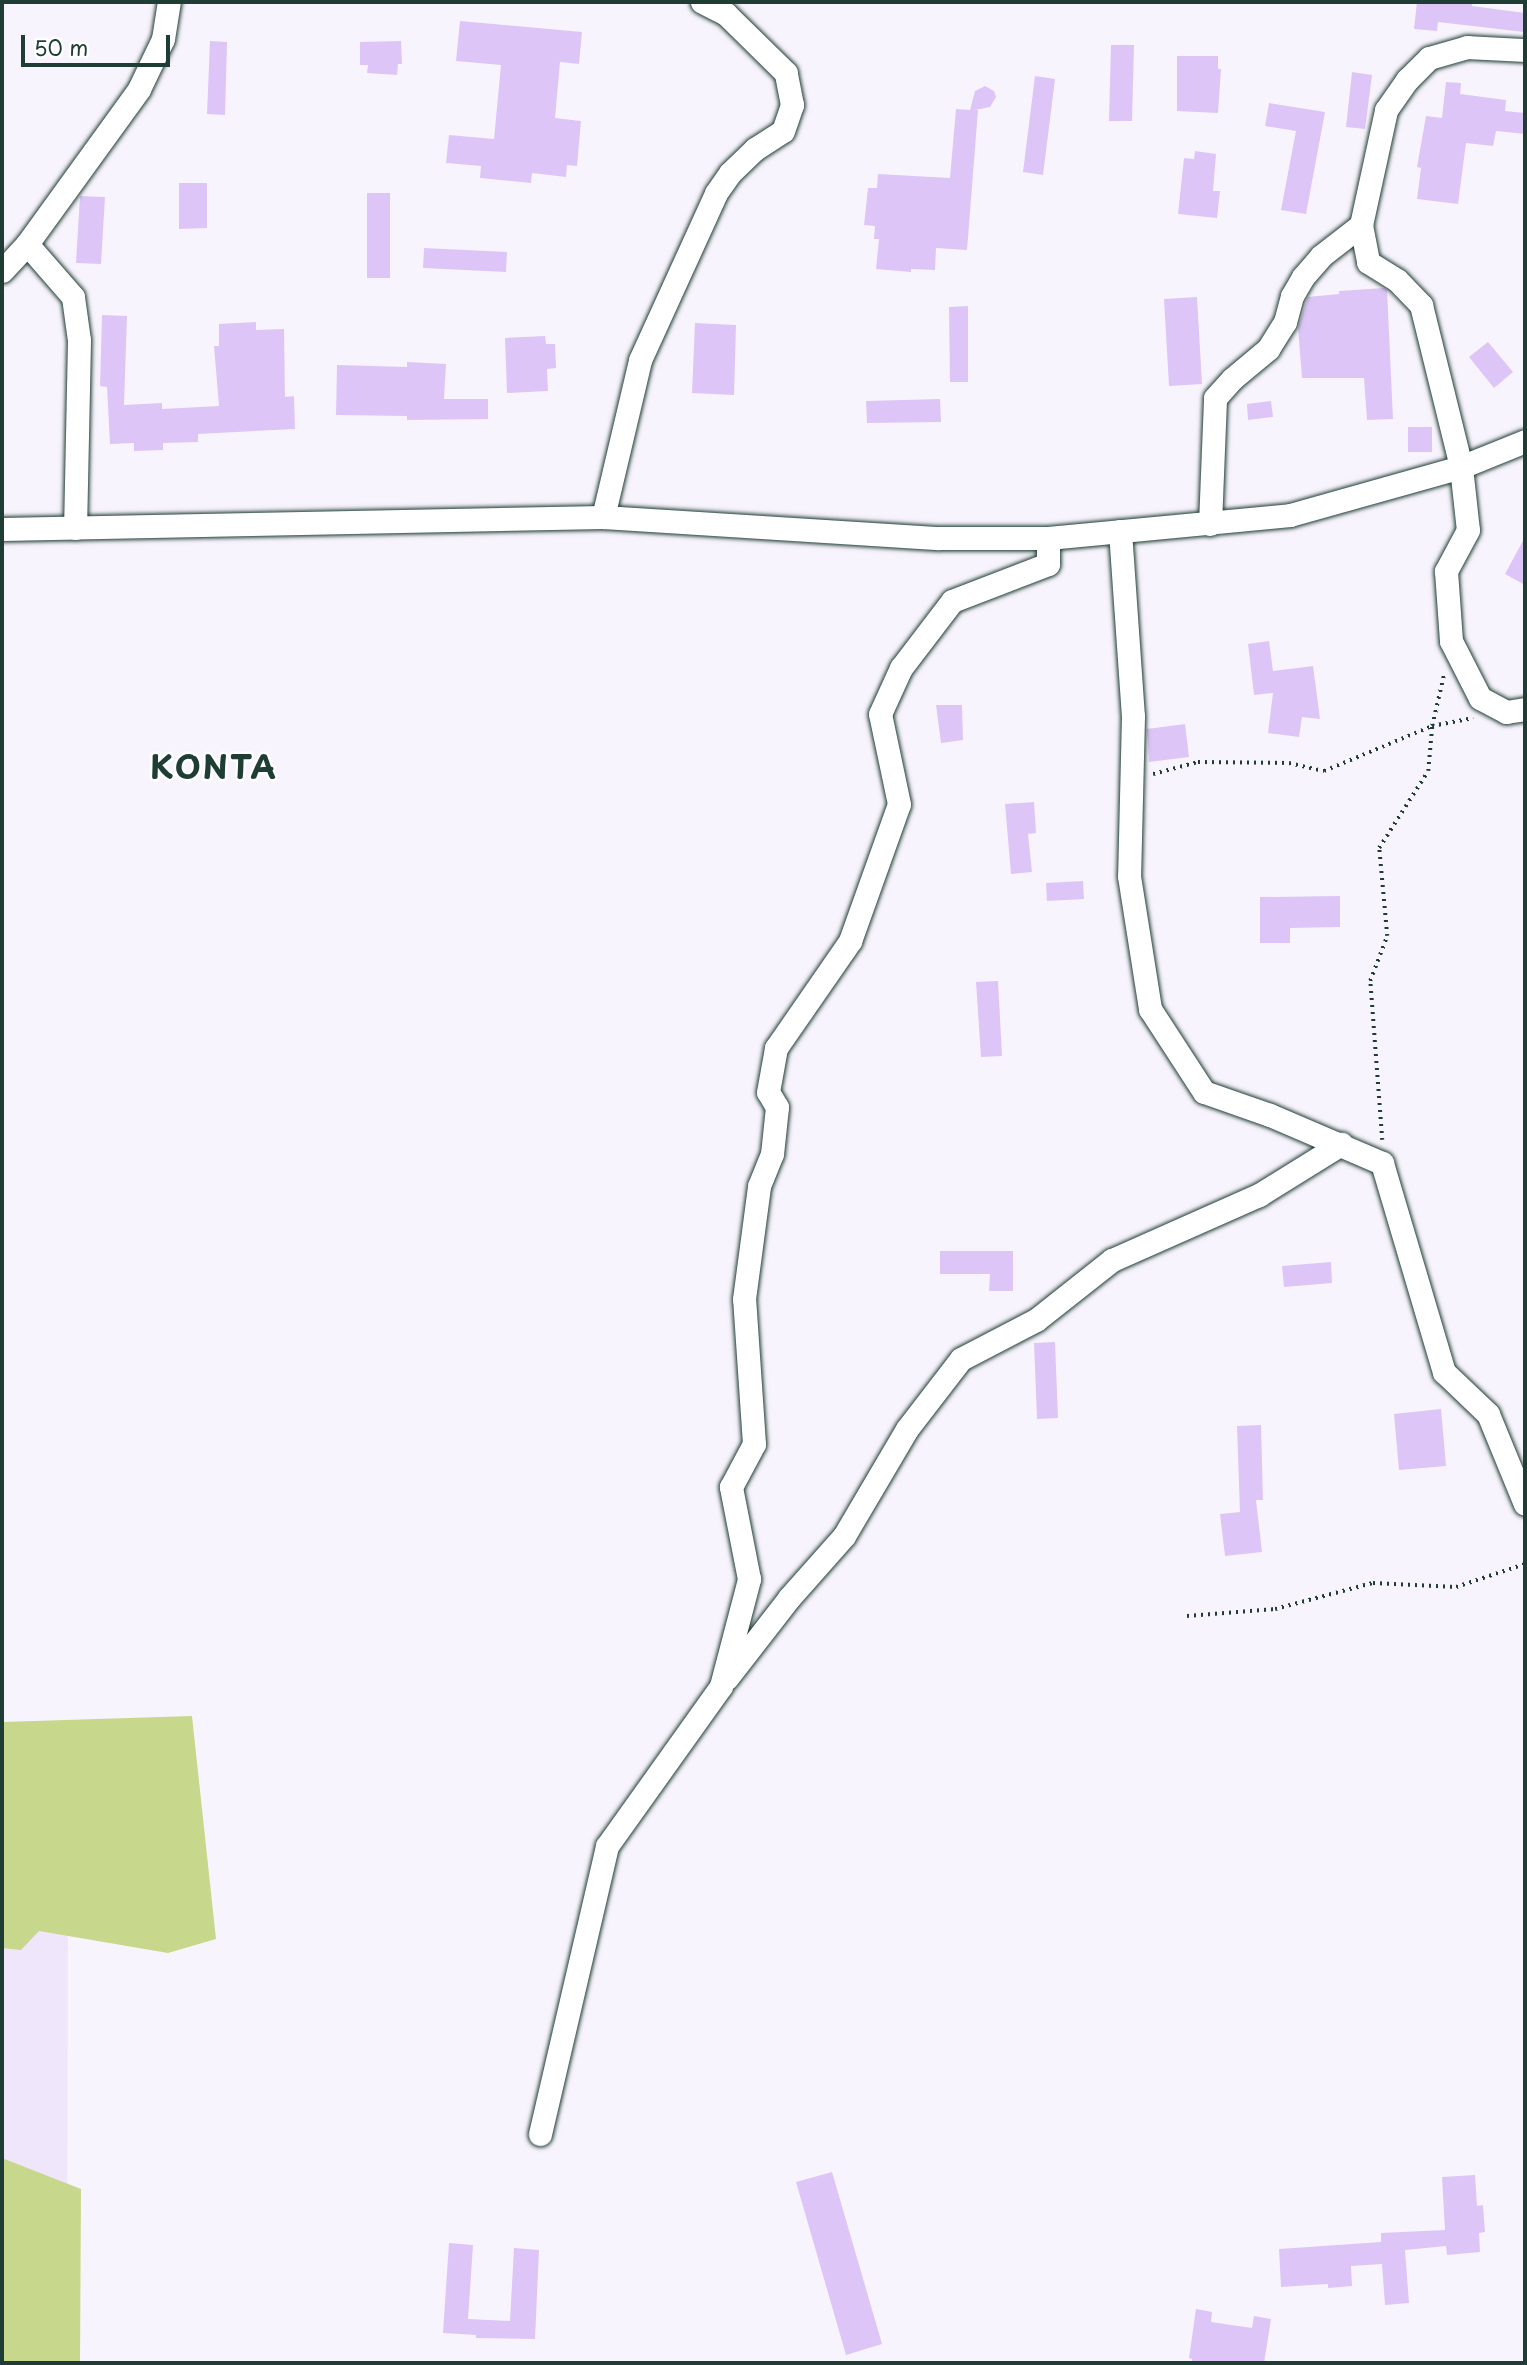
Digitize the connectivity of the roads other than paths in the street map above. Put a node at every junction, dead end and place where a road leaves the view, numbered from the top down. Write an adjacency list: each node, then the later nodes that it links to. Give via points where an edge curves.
1 (169, 2): 5 (street, via 163,39 139,89)
2 (702, 2): 9 (street, via 726,14 786,73 792,106 783,131 755,149 716,193 640,360)
3 (1525, 50): 4 (street, via 1466,47 1429,58 1407,79 1386,110)
4 (1361, 225): 8 (street, via 1367,262 1397,280 1421,304); 10 (street, via 1321,256 1303,277 1268,349 1215,398)
5 (27, 244): 6 (street); 11 (street, via 73,297 79,340)
6 (2, 271)
7 (1525, 441): 8 (street)
8 (1461, 467): 10 (street, via 1290,515); 15 (street, via 1468,530 1446,571 1451,641 1480,698)
9 (603, 517): 11 (street); 14 (street, via 939,538)
10 (1210, 524): 13 (street)
11 (75, 528): 12 (street)
12 (2, 529)
13 (1120, 531): 14 (street); 16 (street, via 1133,716 1129,876 1150,1009 1203,1092)
14 (1048, 538): 18 (street, via 1048,564 952,601 901,668 880,714 899,804 850,941 776,1048 768,1092 777,1107 772,1154 759,1186 744,1299 754,1444 731,1487 749,1579)
15 (1516, 710)
16 (1340, 1144): 17 (street, via 1382,1163 1444,1371 1488,1414); 18 (street, via 1259,1195 1112,1260 1036,1320 961,1359 907,1429 844,1536)
17 (1525, 1504)
18 (721, 1686): 19 (street, via 607,1846)
19 (540, 2134)

